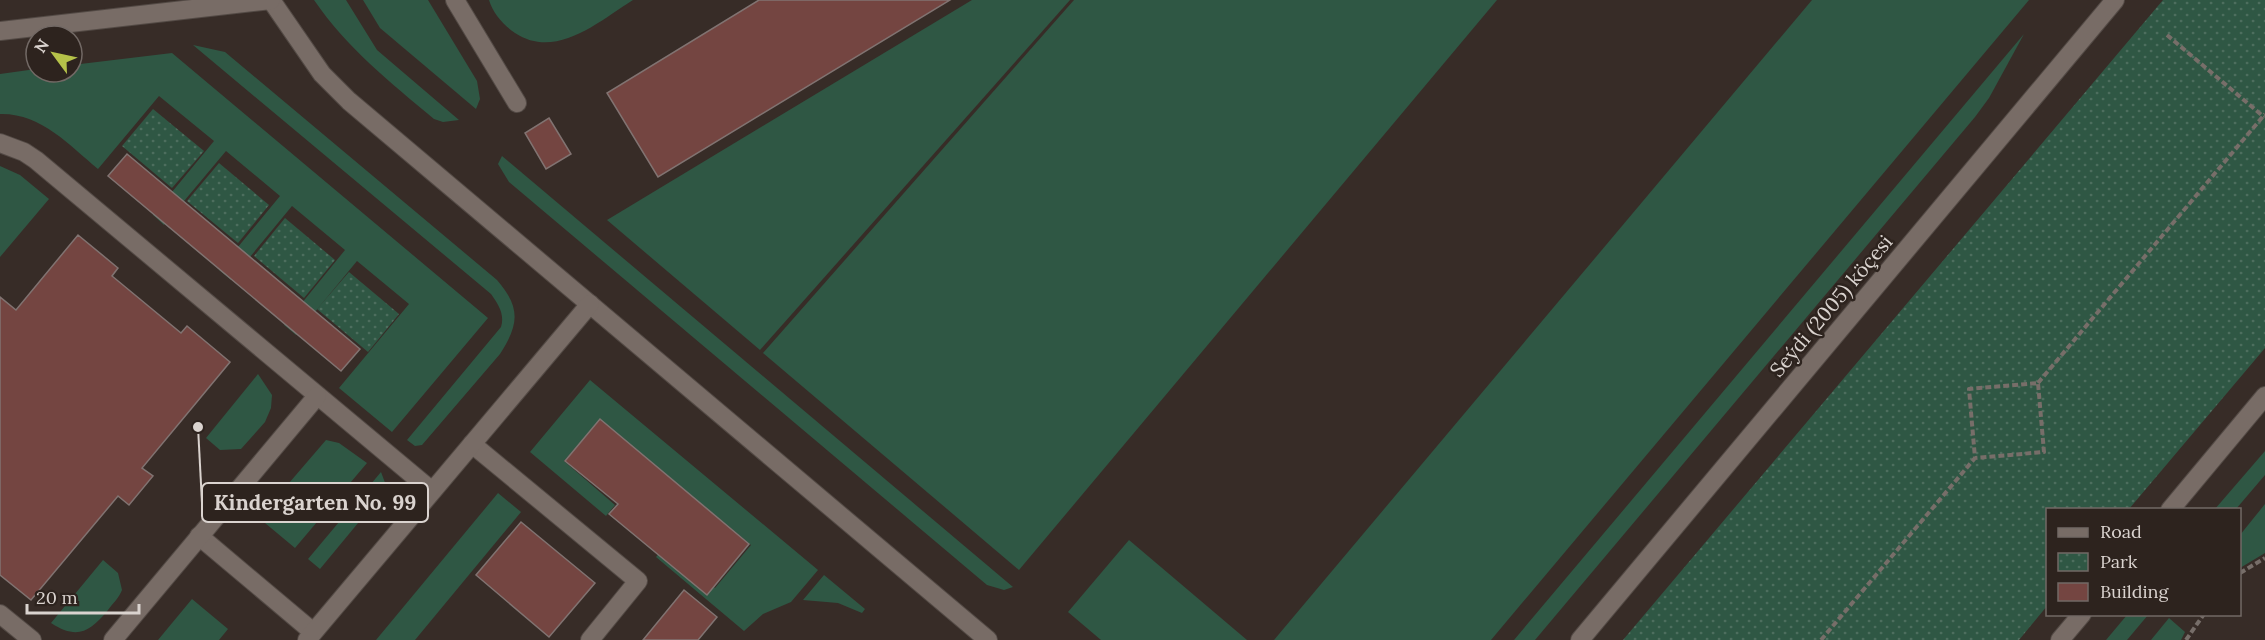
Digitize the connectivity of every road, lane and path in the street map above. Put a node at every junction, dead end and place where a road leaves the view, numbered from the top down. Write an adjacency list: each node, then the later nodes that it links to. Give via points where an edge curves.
1 (271, 0): 4 (street); 9 (street, via 322,74 349,100)
2 (455, 0): 6 (street)
3 (2115, 0): 28 (street, Seýdi (2005) köçesi)
4 (0, 31)
5 (2167, 35): 7 (path)
6 (517, 103)
7 (2264, 116): 10 (path)
8 (0, 143): 11 (street, via 36,160)
9 (590, 304): 13 (street); 27 (street)
10 (2038, 383): 14 (path, via 2044,452); 14 (path, via 1969,389)
11 (318, 396): 15 (street); 17 (street)
12 (2265, 396): 16 (street)
13 (472, 444): 15 (street); 26 (street, via 638,581)
14 (1975, 458): 29 (path)
15 (432, 491): 23 (street)
16 (2172, 508)
17 (200, 537): 23 (street); 25 (street)
18 (2265, 558): 19 (path)
19 (2241, 572)
20 (0, 614): 24 (street)
21 (2081, 616): 30 (street)
22 (2203, 616): 31 (path)
23 (310, 636)
24 (32, 640)
25 (113, 640)
26 (590, 640)
27 (988, 640)
28 (1580, 640)
29 (1821, 640)
30 (2060, 640)
31 (2186, 640)

